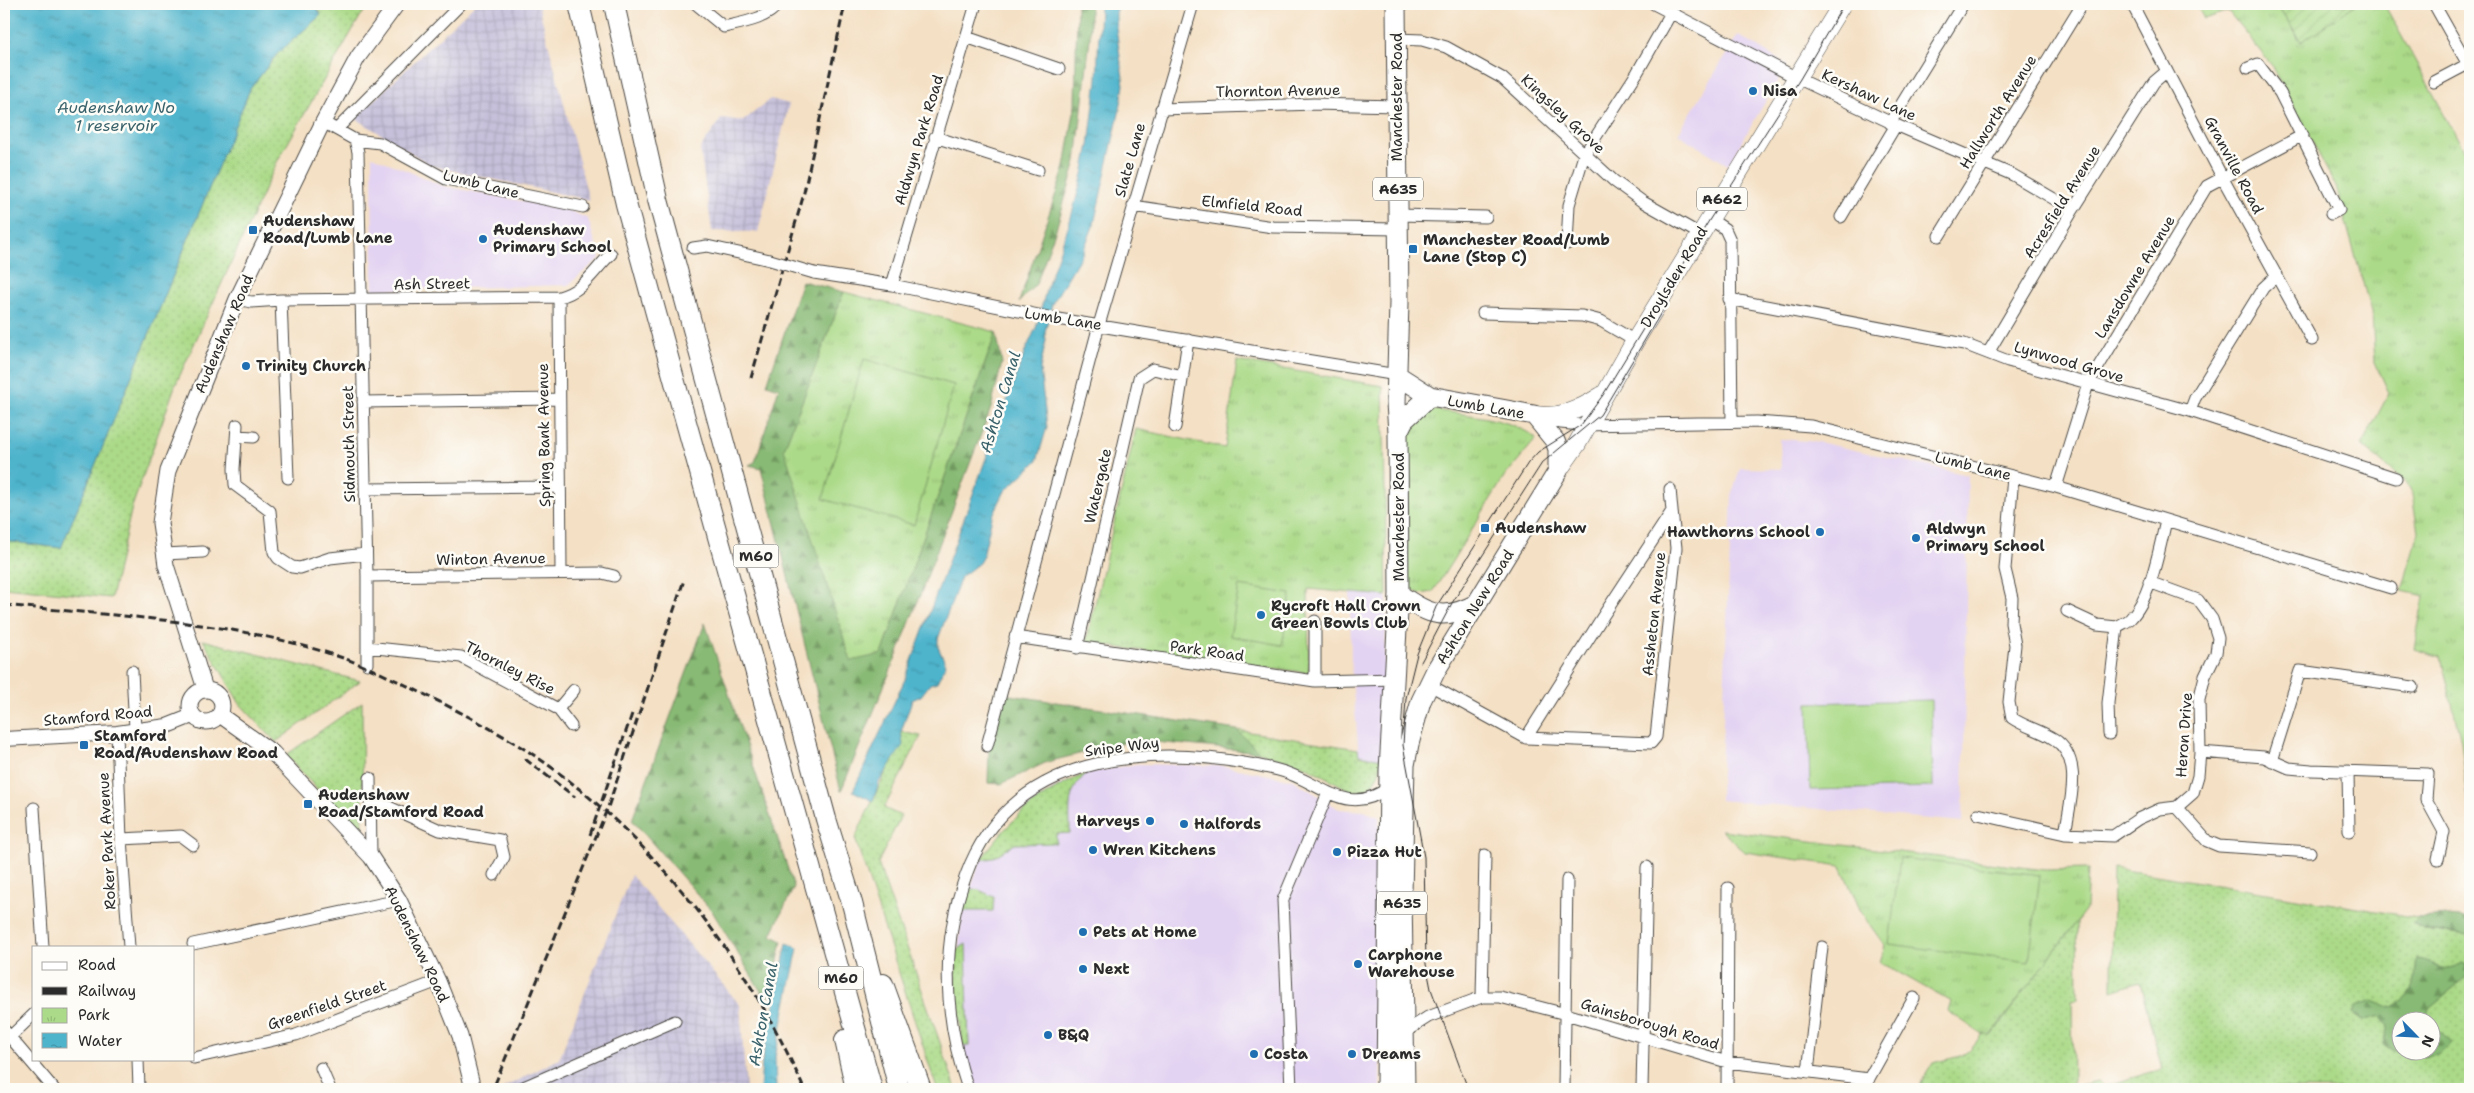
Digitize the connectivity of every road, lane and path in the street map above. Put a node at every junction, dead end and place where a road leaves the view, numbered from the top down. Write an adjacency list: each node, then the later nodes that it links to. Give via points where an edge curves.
1 (397, 4): 27 (main road, Audenshaw Road, via 358,57)
2 (461, 4): 29 (street)
3 (580, 4): 139 (highway, M60, via 629,213)
4 (614, 4): 145 (highway, M60, via 658,200 826,819)
5 (696, 4): 6 (street, via 724,28 774,10)
6 (778, 4)
7 (976, 4): 17 (street, Aldwyn Park Road)
8 (1193, 4): 26 (street, Slate Lane)
9 (1396, 4): 18 (highway, Manchester Road / A635)
10 (1654, 4): 16 (street, Kershaw Lane)
11 (1842, 4): 23 (main road, Droylsden Road / A662)
12 (1963, 4): 28 (street)
13 (2082, 4): 34 (street, Hallworth Avenue)
14 (2132, 4): 22 (street, Granville Road)
15 (2434, 4): 19 (street)
16 (1672, 13): 23 (street, Kershaw Lane); 33 (street)
17 (966, 37): 21 (street); 31 (street, Aldwyn Park Road)
18 (1396, 38): 25 (highway, Manchester Road / A635); 33 (street, Kingsley Grove, via 1422,40 1446,47 1502,78)
19 (2469, 66): 24 (street)
20 (2248, 68): 30 (street, via 2258,64 2280,93)
21 (1059, 69)
22 (2167, 71): 36 (street, Granville Road); 39 (street, Acresfield Avenue, via 2154,82)
23 (1797, 78): 28 (street, Kershaw Lane); 43 (main road, Droylsden Road / A662)
24 (2434, 82)
25 (1396, 106): 26 (street, Thornton Avenue, via 1314,104); 44 (highway, Manchester Road / A635)
26 (1160, 108): 37 (street, Slate Lane)
27 (323, 122): 29 (street); 53 (main road, Audenshaw Road)
28 (1893, 124): 34 (street, Kershaw Lane); 42 (street)
29 (337, 129): 32 (street)
30 (2303, 135): 36 (street, Lansdowne Avenue); 40 (street, via 2339,210)
31 (935, 138): 35 (street); 51 (street, Aldwyn Park Road)
32 (355, 140): 38 (street, Lumb Lane, via 380,143 446,179); 56 (street, Sidmouth Street, via 358,152)
33 (1584, 155): 45 (street, Kingsley Grove, via 1643,202); 47 (street, via 1569,205)
34 (1985, 162): 39 (street, Kershaw Lane); 46 (street, Hallworth Avenue)
35 (1038, 170)
36 (2222, 177): 50 (street, Granville Road); 65 (street, Lansdowne Avenue, via 2208,186)
37 (1133, 206): 44 (street, Elmfield Road, via 1273,227); 58 (street, Slate Lane)
38 (583, 207)
39 (2073, 210): 62 (street, Acresfield Avenue)
40 (2331, 214)
41 (1486, 217): 44 (street, Elmfield Road)
42 (1841, 217)
43 (1710, 219): 45 (main road, Droylsden Road / A662); 54 (street, via 1725,229 1730,240)
44 (1398, 222): 63 (highway, Manchester Road / A635)
45 (1700, 234): 61 (main road, Droylsden Road / A662)
46 (1938, 236)
47 (1567, 244)
48 (693, 248): 51 (street, Lumb Lane, bridge, via 707,246 814,273)
49 (611, 254): 52 (street, Ash Street, via 586,284)
50 (2276, 275): 60 (street, Granville Road); 70 (street, via 2263,288)
51 (892, 285): 58 (street, Lumb Lane, via 1058,320)
52 (559, 297): 56 (street, Ash Street); 68 (street, Spring Bank Avenue)
53 (236, 299): 55 (street, Ash Street, via 251,302); 88 (main road, Audenshaw Road, via 168,471 160,523)
54 (1728, 299): 62 (street, Lynwood Grove, via 1964,344); 72 (street)
55 (281, 300): 56 (street, Ash Street); 79 (street)
56 (361, 300): 69 (street, Sidmouth Street)
57 (1483, 313): 61 (street, via 1582,316 1601,321)
58 (1099, 325): 59 (street, Lumb Lane); 100 (street)
59 (1188, 340): 63 (street, Lumb Lane); 64 (street)
60 (2312, 340)
61 (1635, 341): 66 (main road, Droylsden Road / A662)
62 (1988, 353): 65 (street, Lynwood Grove)
63 (1397, 374): 67 (highway, Lumb Lane); 75 (highway, Manchester Road / A635)
64 (1182, 376): 74 (street); 102 (street, Watergate, via 1153,369 1139,378)
65 (2088, 384): 70 (street, Lynwood Grove); 82 (street, Lansdowne Avenue)
66 (1603, 395): 71 (main road, Lumb Lane, via 1571,414); 73 (main road, Droylsden Road / A662)
67 (1430, 396): 71 (highway, Lumb Lane); 75 (highway, Lumb Lane, via 1404,420)
68 (559, 399): 69 (street); 81 (street, Spring Bank Avenue)
69 (363, 402): 84 (street, Sidmouth Street)
70 (2190, 411): 80 (street, Lynwood Grove)
71 (1539, 416): 73 (street, Lumb Lane, via 1561,423); 77 (highway, via 1558,449)
72 (1732, 422): 73 (street, Lumb Lane); 78 (street, Lumb Lane, via 1811,426)
73 (1587, 424): 77 (main road, Ashton New Road / A635)
74 (1175, 428)
75 (1398, 432): 95 (highway, Manchester Road / A635)
76 (254, 437): 89 (street, via 237,430 235,485 270,511 274,552 278,558 292,568 300,568 330,558)
77 (1558, 471): 96 (highway, Ashton New Road / A635)
78 (2014, 477): 82 (street, Lumb Lane); 132 (street, via 2006,569 2012,598 2011,623 2015,645 2009,702 2012,718 2055,740 2068,757 2073,772)
79 (288, 478)
80 (2396, 478)
81 (560, 487): 84 (street); 90 (street, Spring Bank Avenue)
82 (2056, 487): 86 (street, Lumb Lane)
83 (1670, 489): 85 (street)
84 (365, 490): 89 (street, Sidmouth Street)
85 (1672, 511): 118 (street, Assheton Avenue); 118 (street, Assheton Avenue, via 1676,548 1656,737 1651,743)
86 (2166, 521): 93 (street); 94 (street, Lumb Lane)
87 (203, 552): 88 (street)
88 (165, 554): 109 (main road, Audenshaw Road)
89 (366, 554): 91 (street, Sidmouth Street)
90 (561, 573): 91 (street, Winton Avenue); 92 (street, Winton Avenue)
91 (367, 576): 101 (street, Sidmouth Street)
92 (614, 576)
93 (2149, 582): 99 (street, via 2141,604 2130,620); 121 (street, Heron Drive, via 2198,600 2212,619 2218,638 2199,700)
94 (2391, 588)
95 (1399, 594): 96 (highway, via 1418,607 1439,615 1460,611); 105 (highway, Manchester Road / A635)
96 (1478, 602): 107 (highway, Ashton New Road / A635)
97 (2067, 611): 99 (street, via 2097,625)
98 (1314, 621): 106 (street)
99 (2117, 627): 117 (street, via 2108,703)
100 (1015, 638): 102 (street, Park Road); 120 (street)
101 (367, 647): 103 (street, Sidmouth Street); 111 (street, Thornley Rise, via 461,657)
102 (1077, 648): 106 (street, Park Road)
103 (366, 664)
104 (132, 671): 115 (street)
105 (1396, 679): 106 (street, Park Road); 107 (highway); 125 (highway, Manchester Road / A635)
106 (1315, 681)
107 (1428, 684): 118 (street, Assheton Avenue); 151 (highway, Ashton New Road / A635, via 1405,765)
108 (2413, 687): 122 (street, via 2300,671)
109 (206, 690): 112 (main road, Audenshaw Road, via 215,692 220,698); 113 (main road, via 198,691 191,698)
110 (574, 690): 111 (street)
111 (558, 709): 114 (street, Thornley Rise)
112 (220, 715): 113 (main road, via 207,723); 137 (main road, Audenshaw Road, via 273,753)
113 (192, 716): 115 (street, Stamford Road, via 167,726)
114 (571, 726)
115 (135, 729): 116 (street, Stamford Road)
116 (117, 733): 119 (street, Stamford Road); 133 (street, Roker Park Avenue)
117 (2109, 734)
118 (1526, 738)
119 (4, 739)
120 (987, 746)
121 (2200, 752): 122 (street, via 2243,754); 128 (street, Heron Drive, via 2193,793)
122 (2272, 760): 123 (street, via 2289,768)
123 (2348, 771): 131 (street); 138 (street, via 2428,774 2426,799 2444,832)
124 (370, 778): 127 (street)
125 (1389, 787): 126 (street, Snipe Way, via 1373,798 1355,801); 178 (highway, Manchester Road / A635)
126 (1328, 793): 176 (street, Snipe Way, via 1291,773 1242,762 1148,757 1084,766 1060,774 1021,798 983,838 961,889 951,927 947,991 954,1041); 177 (street, via 1283,900)
127 (371, 800): 137 (street); 141 (street, via 440,830 500,840 504,857)
128 (2177, 807): 132 (street, via 2160,809 2113,836); 135 (street, via 2194,829 2207,841 2219,846)
129 (34, 808): 147 (street)
130 (1978, 814): 132 (street)
131 (2349, 831)
132 (2065, 834)
133 (121, 839): 134 (street, via 181,836); 148 (street, Roker Park Avenue)
134 (193, 845)
135 (2310, 852)
136 (1485, 854): 152 (street)
137 (371, 857): 144 (main road, Audenshaw Road)
138 (2438, 859)
139 (810, 866): 172 (highway, M60, via 819,937); 173 (highway, M60)
140 (1646, 866): 160 (street)
141 (494, 875)
142 (1567, 880): 154 (street)
143 (1728, 888): 163 (street)
144 (399, 900): 146 (street); 150 (main road, Audenshaw Road)
145 (852, 903): 174 (highway, M60); 175 (highway, M60)
146 (193, 944)
147 (43, 946)
148 (129, 946)
149 (1822, 947): 165 (street)
150 (438, 981): 161 (street, Greenfield Street, via 296,1035); 170 (main road, Audenshaw Road, via 460,1036)
151 (1402, 986): 156 (street, via 1414,1010); 159 (highway, A635)
152 (1482, 997): 154 (street, Gainsborough Road, via 1500,997); 156 (street, Gainsborough Road)
153 (1914, 998): 166 (street)
154 (1566, 1014): 160 (street, Gainsborough Road); 180 (street)
155 (32, 1015): 158 (street)
156 (1428, 1017): 159 (street, Gainsborough Road)
157 (675, 1021): 171 (street)
158 (7, 1033): 167 (street)
159 (1403, 1033): 179 (highway, A635)
160 (1643, 1037): 163 (street, Gainsborough Road); 181 (street)
161 (195, 1058)
162 (138, 1060): 168 (street)
163 (1727, 1062): 165 (street, Gainsborough Road); 182 (street)
164 (321, 1068): 169 (street)
165 (1808, 1072): 166 (street, Gainsborough Road)
166 (1869, 1079): 183 (street)
167 (48, 1087)
168 (139, 1089)
169 (330, 1089)
170 (473, 1089)
171 (519, 1089)
172 (856, 1089)
173 (872, 1089)
174 (899, 1089)
175 (920, 1089)
176 (968, 1089)
177 (1291, 1089)
178 (1386, 1089)
179 (1405, 1089)
180 (1564, 1089)
181 (1642, 1089)
182 (1727, 1089)
183 (1863, 1089)

